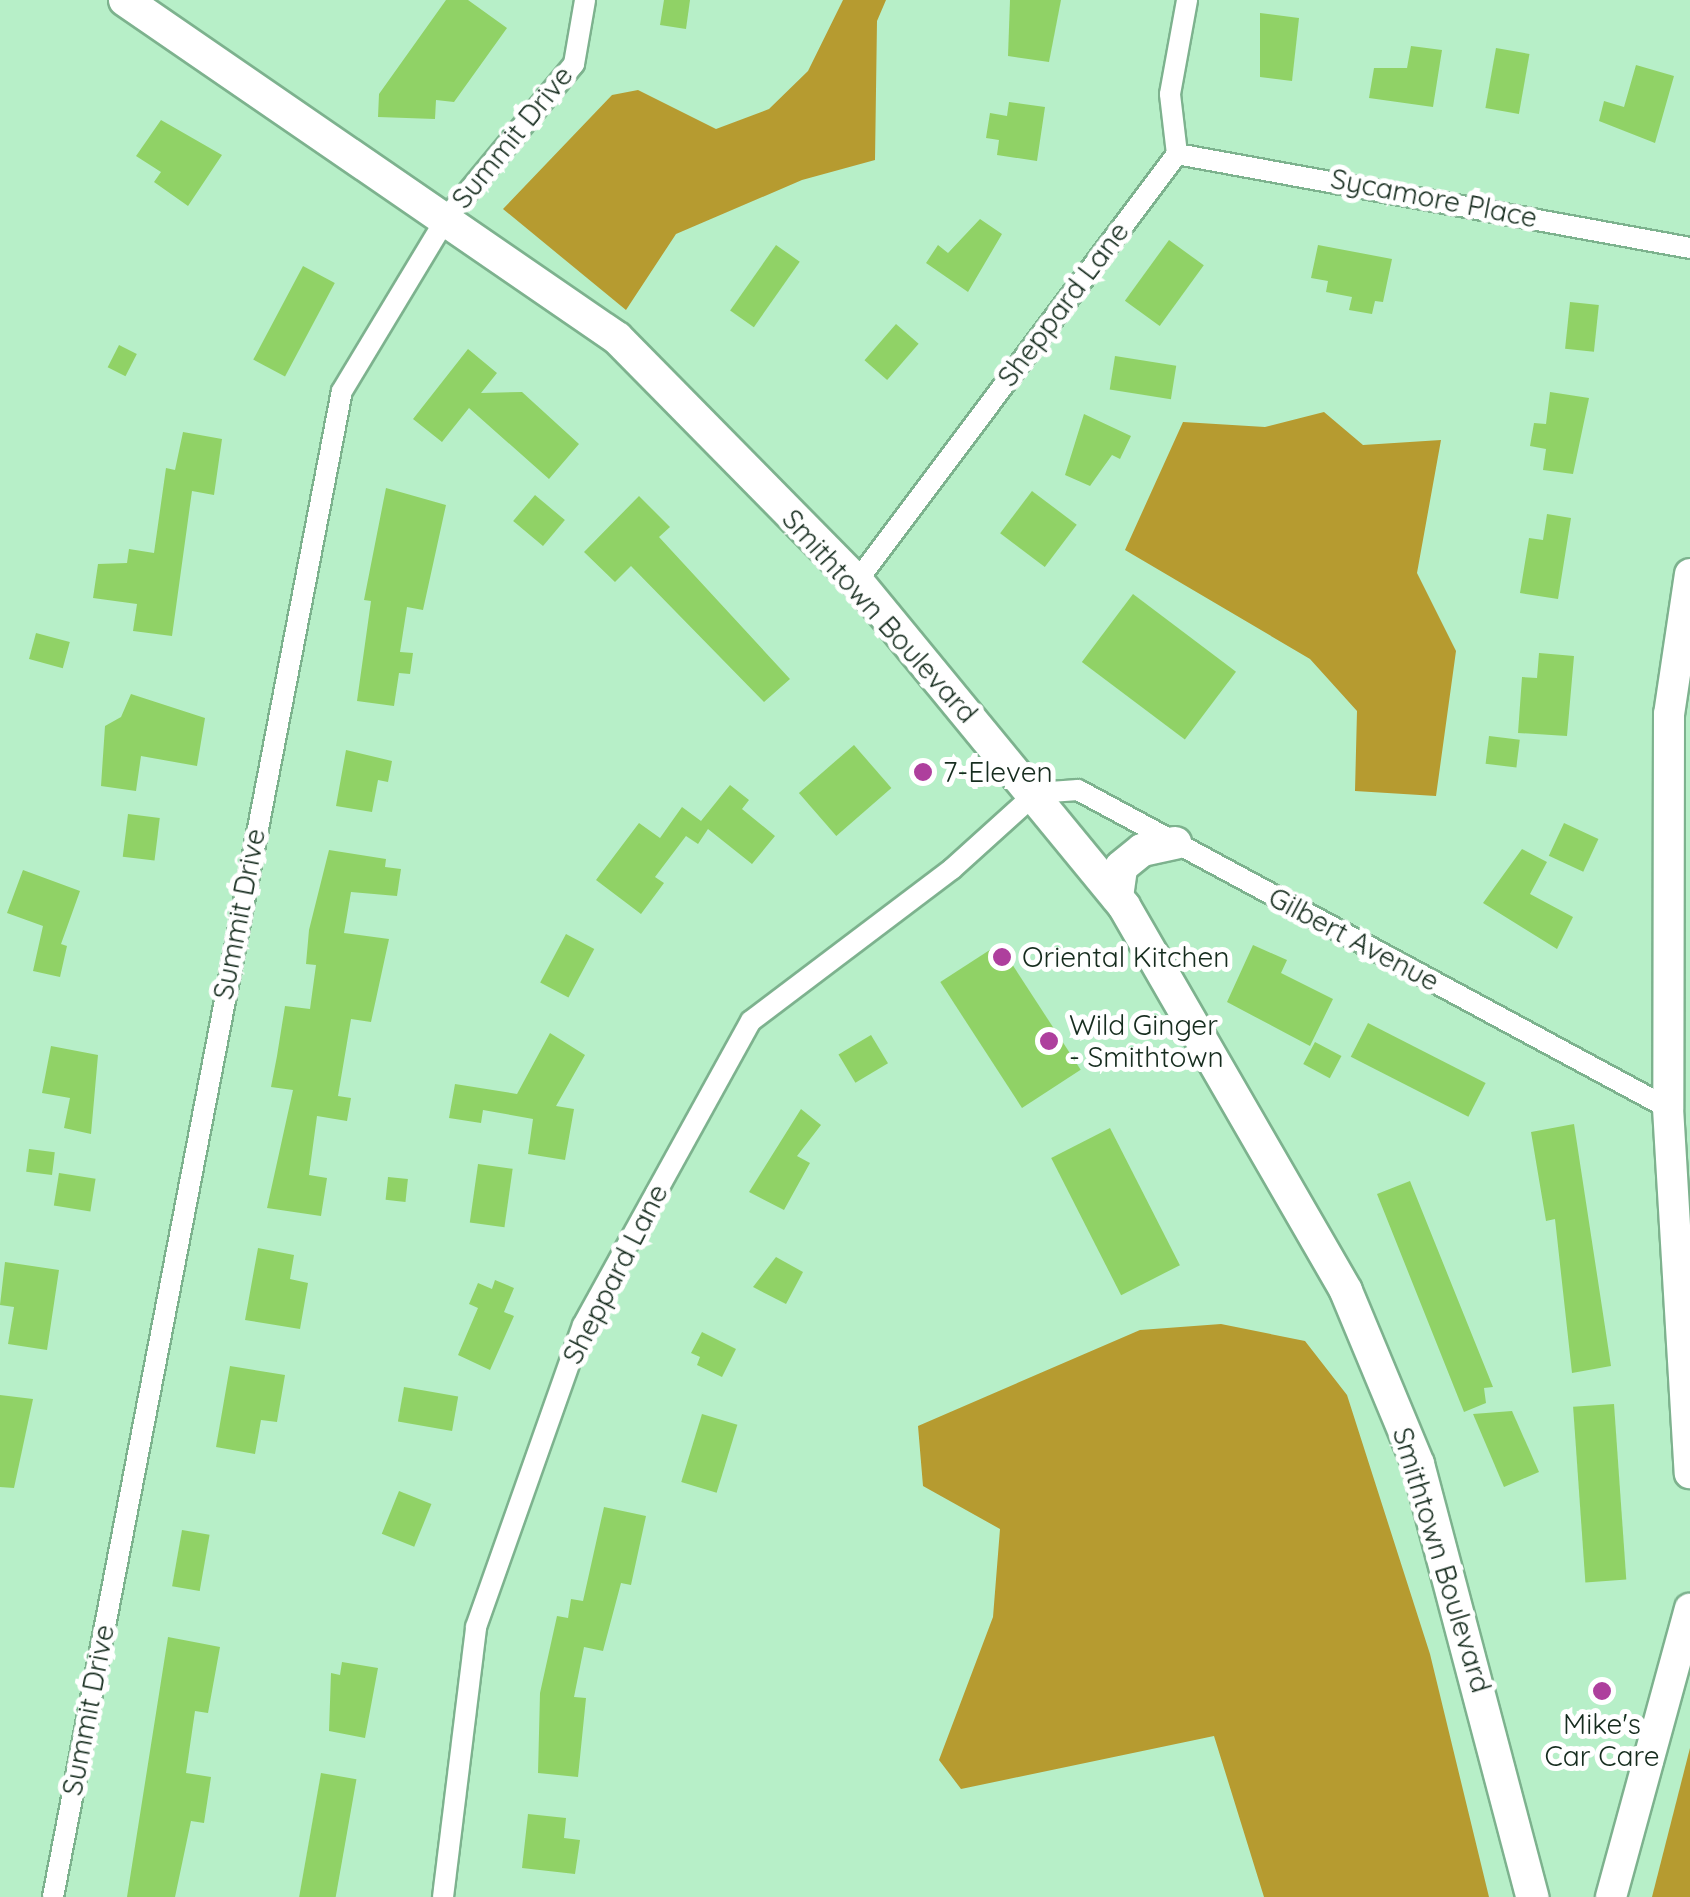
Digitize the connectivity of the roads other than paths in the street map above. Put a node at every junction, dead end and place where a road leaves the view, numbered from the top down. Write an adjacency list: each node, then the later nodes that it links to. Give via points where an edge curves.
1 (125, 0): 5 (main road, Smithtown Boulevard)
2 (585, 0): 5 (street, Summit Drive, via 574,64)
3 (1187, 0): 4 (street, via 1170,94)
4 (1178, 154): 6 (street, Sycamore Place); 8 (street, Sheppard Lane)
5 (447, 217): 8 (main road, Smithtown Boulevard, via 617,338); 16 (street, Summit Drive, via 342,391)
6 (1690, 248)
7 (1690, 574): 12 (street, via 1669,714)
8 (857, 581): 9 (main road, Smithtown Boulevard)
9 (1036, 793): 10 (street, Gilbert Avenue, via 1078,790); 11 (main road, Smithtown Boulevard); 17 (street, Sheppard Lane, via 952,869 751,1021 583,1325 476,1627)
10 (1175, 843): 11 (main road, via 1142,850 1121,868); 13 (street, Gilbert Avenue)
11 (1117, 897): 18 (main road, Smithtown Boulevard, via 1329,1260 1397,1412 1508,1781)
12 (1680, 1061): 13 (street)
13 (1668, 1108): 14 (street, via 1689,1352)
14 (1690, 1473)
15 (1690, 1609): 19 (street)
16 (53, 1897)
17 (443, 1897)
18 (1532, 1897)
19 (1610, 1897)

